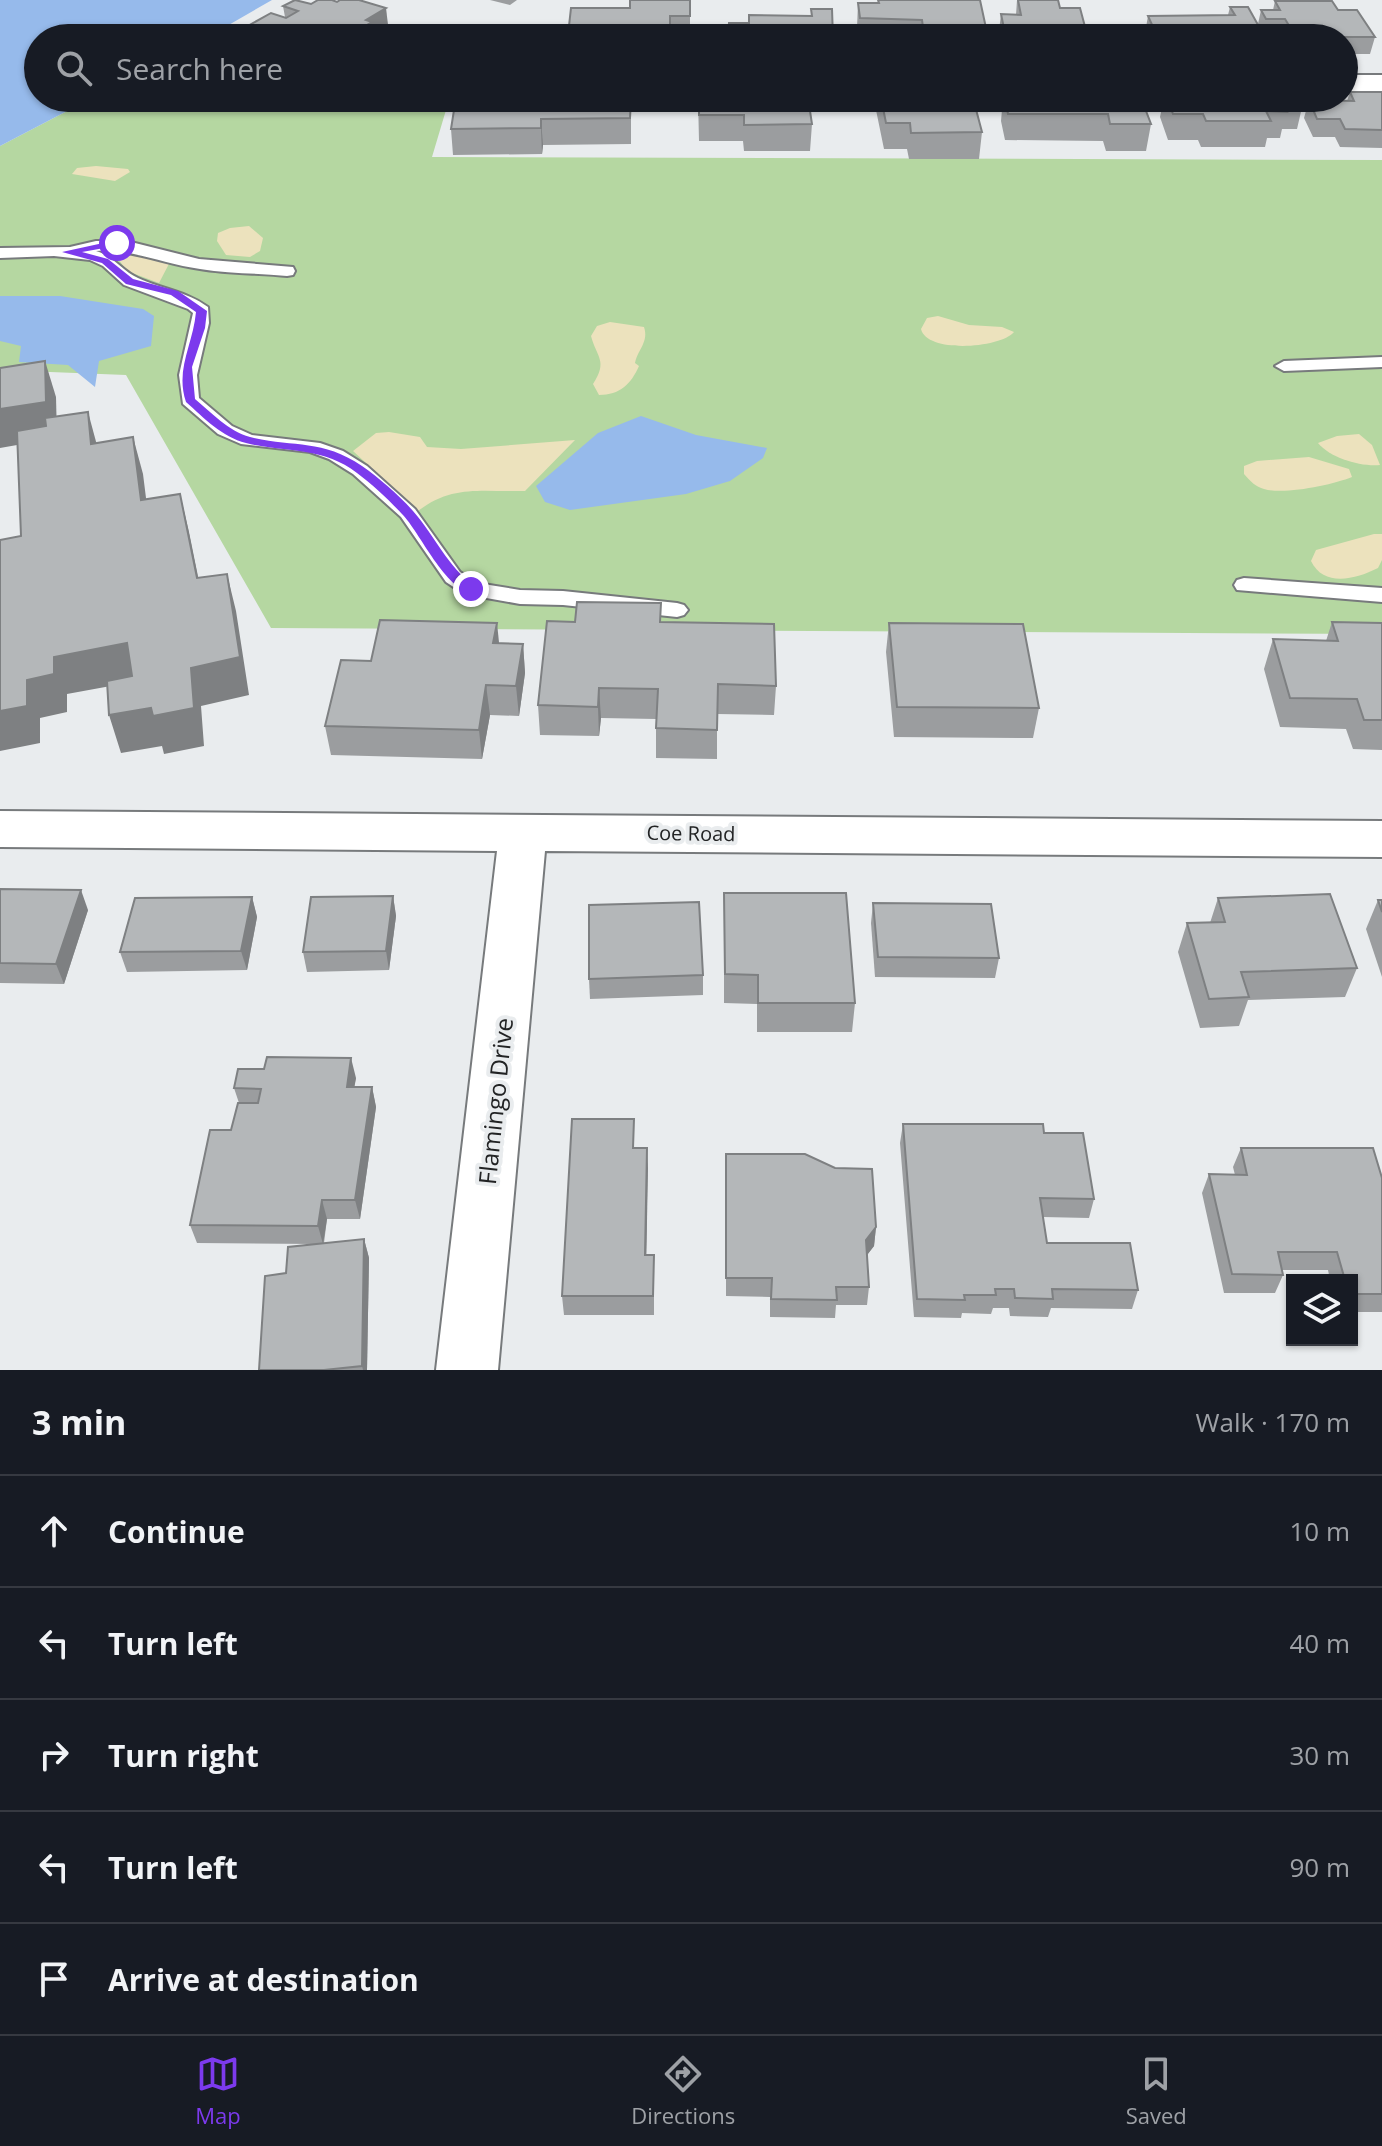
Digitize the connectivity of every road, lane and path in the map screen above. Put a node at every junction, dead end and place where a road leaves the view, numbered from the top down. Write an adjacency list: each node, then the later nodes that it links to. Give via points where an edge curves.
1 (1358, 84): 2 (street)
2 (1382, 84)
3 (67, 252): 4 (lane); 5 (lane, via 117,243 198,264); 10 (lane, via 105,261 130,281 175,293 202,311 186,367 190,400 225,430 248,440 313,447 360,470 399,504 453,577 471,589)
4 (0, 253)
5 (287, 271)
6 (1382, 362): 7 (lane)
7 (1284, 366)
8 (1244, 585): 9 (lane)
9 (1382, 595)
10 (677, 610)
11 (0, 829): 12 (street, Coe Road)
12 (523, 831): 13 (street, Coe Road); 14 (street, Flamingo Drive)
13 (1382, 839)
14 (467, 1370)

